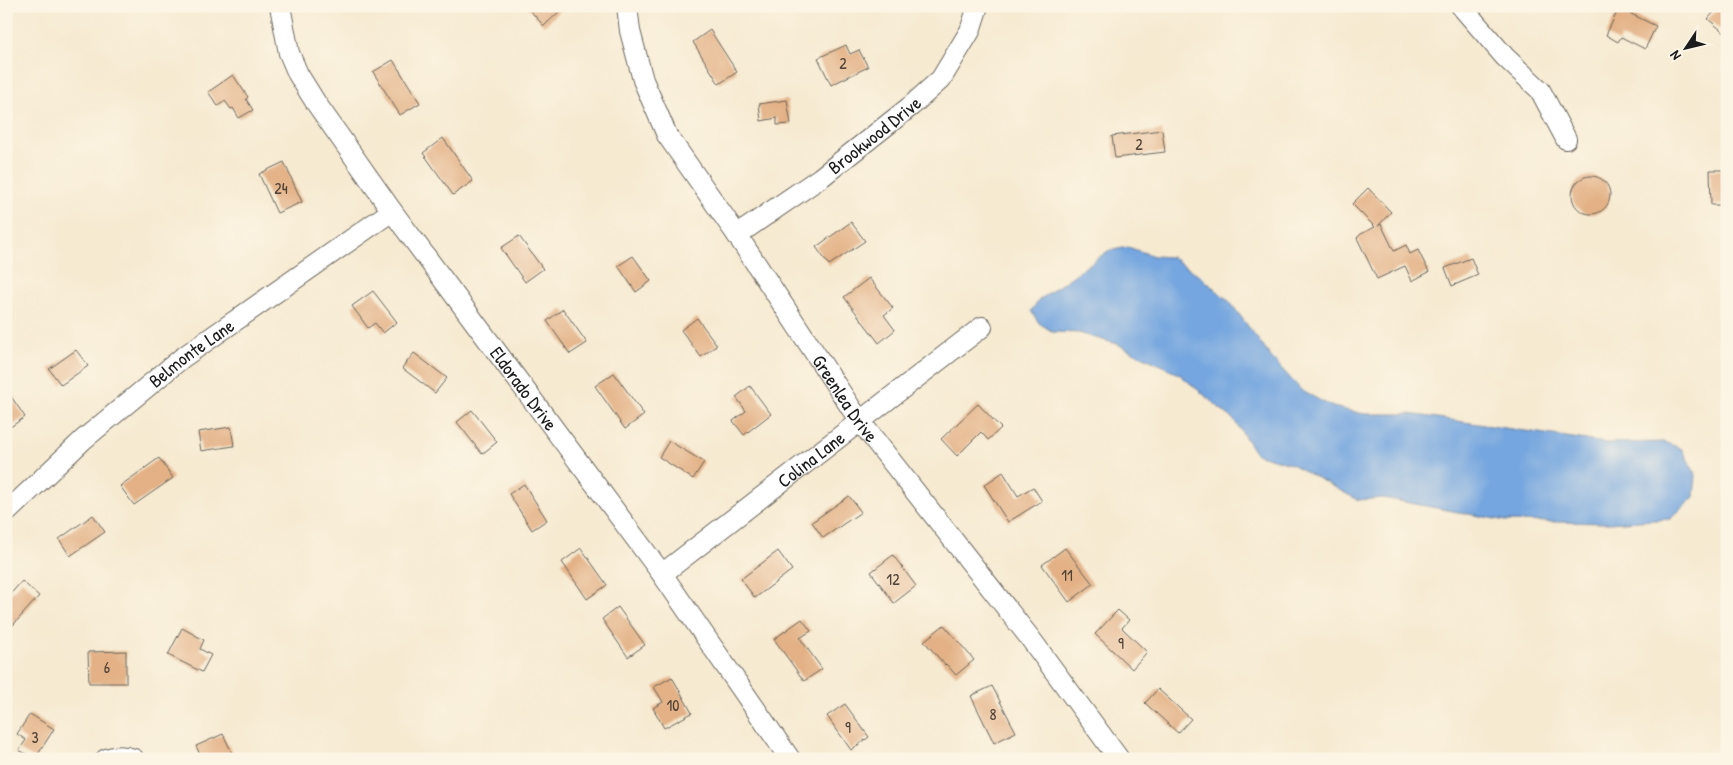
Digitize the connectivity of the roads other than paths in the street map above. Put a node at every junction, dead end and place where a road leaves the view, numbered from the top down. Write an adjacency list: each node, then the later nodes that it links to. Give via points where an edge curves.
1 (280, 6): 6 (street, Eldorado Drive, via 289,53 298,74)
2 (628, 6): 7 (street, Greenlea Drive, via 630,31 643,80 667,135)
3 (978, 6): 7 (street, Brookwood Drive, via 964,44 941,79 820,178)
4 (1461, 6): 5 (street, via 1505,57 1540,90)
5 (1566, 139)
6 (392, 211): 10 (street, Belmonte Lane, via 182,358 84,440); 11 (street, Eldorado Drive)
7 (737, 235): 9 (street, Greenlea Drive)
8 (982, 327): 9 (street, Colina Lane)
9 (859, 420): 11 (street, Colina Lane); 15 (street, Greenlea Drive, via 1024,631)
10 (6, 513)
11 (662, 574): 14 (street, Eldorado Drive)
12 (106, 759): 13 (street, via 125,755)
13 (134, 759)
14 (790, 759)
15 (1119, 759)

